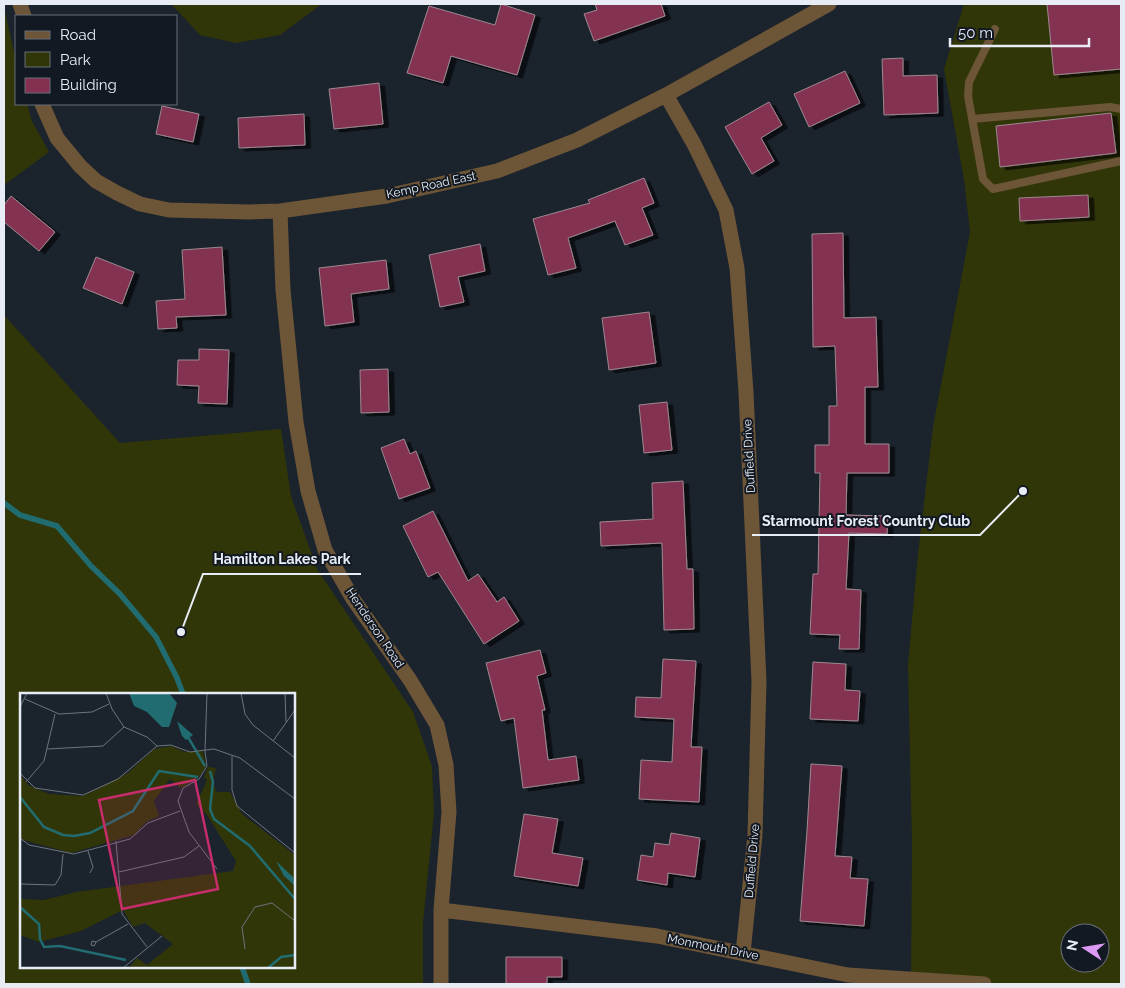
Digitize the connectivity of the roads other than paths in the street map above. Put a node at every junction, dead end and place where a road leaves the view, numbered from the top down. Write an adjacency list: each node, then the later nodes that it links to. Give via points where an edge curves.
1 (828, 4): 3 (street, Kemp Road East)
2 (995, 29): 6 (lane, via 969,82)
3 (666, 95): 8 (street, Kemp Road East, via 577,140 497,171 387,196); 10 (street, Duffield Drive, via 726,210 737,268 759,681 755,835)
4 (42, 105): 8 (street, Kemp Road East, via 57,138 80,166 96,181 140,204 169,210)
5 (1121, 110): 6 (lane, via 1110,107)
6 (972, 119): 7 (lane, via 984,179 993,190)
7 (1121, 161)
8 (280, 211): 9 (street, Henderson Road, via 296,422 308,491 325,550 353,599 437,725 444,757 449,812)
9 (441, 910): 10 (street, Monmouth Drive, via 657,936); 11 (street, Henderson Road)
10 (743, 953): 12 (street, Monmouth Drive, via 848,975)
11 (440, 984)
12 (984, 984)

